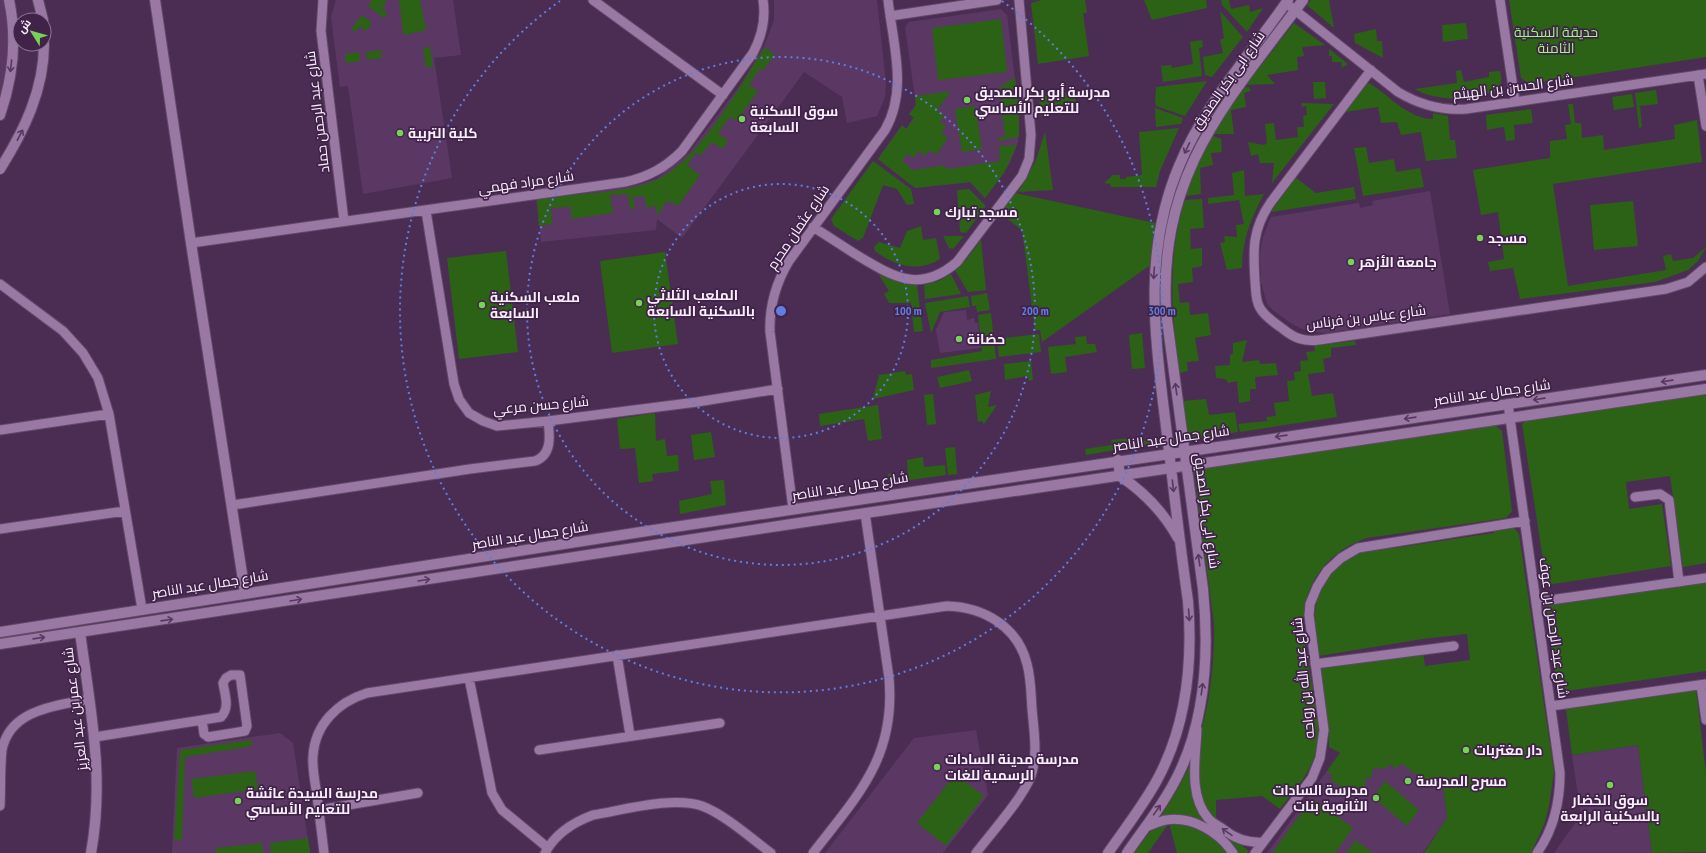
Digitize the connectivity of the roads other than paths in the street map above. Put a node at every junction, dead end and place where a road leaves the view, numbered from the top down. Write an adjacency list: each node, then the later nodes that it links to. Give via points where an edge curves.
1 (9, 0): 21 (main road, one-way to 21, via 14,46 7,92)
2 (38, 0): 14 (main road)
3 (155, 0): 27 (main road)
4 (323, 0): 25 (street, شارع عبد الرحمن حماد, via 321,31)
5 (593, 0): 19 (street)
6 (763, 0): 19 (street, شارع مراد فهمي, via 764,23 757,46)
7 (888, 0): 15 (street, شارع عثمان محرم)
8 (997, 0): 15 (street)
9 (1019, 0): 26 (street, via 1031,135 1029,159 1022,176 957,262 933,276 915,280 900,278 886,273)
10 (1302, 0): 13 (main road, شارع ابى بكر الصديق)
11 (1500, 0): 20 (street)
12 (1286, 1): 13 (street, شارع الحسن بن الهيثم); 36 (main road, شارع ابى بكر الصديق, one-way to 36, via 1204,118 1178,167 1166,204 1157,247 1153,290)
13 (1295, 10): 17 (street, شارع الحسن بن الهيثم); 34 (main road, شارع ابى بكر الصديق, one-way to 13, via 1165,292 1168,245 1177,201 1193,160 1211,126)
14 (41, 12)
15 (890, 16): 26 (street, شارع عثمان محرم, via 898,82 898,98 893,114 885,130)
16 (44, 52): 23 (main road, one-way to 16, via 20,135 32,106)
17 (1371, 70): 20 (street, شارع الحسن بن الهيثم, via 1407,97 1435,108 1466,109); 28 (street, شارع عباس بن فرناس, via 1266,209 1256,231 1253,250 1258,302 1267,316 1294,337 1308,341 1319,340 1666,289 1688,282)
18 (1702, 74): 20 (street, شارع الحسن بن الهيثم); 22 (street)
19 (723, 95): 24 (street, شارع مراد فهمي, via 675,158 643,177)
20 (1515, 101)
21 (0, 115)
22 (1706, 126)
23 (0, 169)
24 (426, 210): 25 (street, شارع مراد فهمي); 38 (street, شارع حسن مرعي, via 454,384 459,399 469,413 497,426)
25 (344, 221): 27 (street, شارع مراد فهمي)
26 (813, 227): 31 (street, شارع عثمان محرم, via 783,271 772,303 770,332)
27 (191, 243): 47 (main road)
28 (1706, 267)
29 (0, 285): 35 (street, via 53,322 74,342 98,378)
30 (1706, 375): 33 (main road, شارع جمال عبد الناصر, one-way to 33)
31 (778, 389): 38 (street, شارع حسن مرعي); 48 (street, شارع عثمان محرم)
32 (1706, 389): 37 (main road, شارع جمال عبد الناصر)
33 (1508, 404): 37 (street, شارع عبد الرحمن بن عوف); 40 (main road, شارع جمال عبد الناصر, one-way to 40)
34 (1179, 411): 36 (main road); 40 (main road, شارع ابى بكر الصديق)
35 (109, 414): 39 (street); 49 (street)
36 (1164, 414): 41 (main road, شارع ابى بكر الصديق)
37 (1510, 418): 43 (main road, شارع جمال عبد الناصر); 51 (street, شارع عبد الرحمن بن عوف)
38 (548, 421): 47 (street, via 549,446 536,461)
39 (0, 430)
40 (1184, 450): 41 (main road, شارع جمال عبد الناصر); 43 (main road, شارع ابى بكر الصديق)
41 (1169, 453): 42 (main road, شارع جمال عبد الناصر); 44 (main road, شارع ابى بكر الصديق)
42 (1118, 460): 45 (main road); 48 (main road, شارع جمال عبد الناصر)
43 (1187, 466): 44 (main road, شارع جمال عبد الناصر); 72 (main road, شارع ابى بكر الصديق, one-way to 43, via 1204,676 1206,624)
44 (1172, 468): 45 (main road, شارع جمال عبد الناصر); 54 (main road, شارع ابى بكر الصديق, one-way to 54)
45 (1120, 476): 50 (main road, شارع جمال عبد الناصر); 54 (main road, via 1150,500 1167,520)
46 (1635, 497): 57 (street, via 1658,493 1669,500)
47 (233, 505): 58 (main road)
48 (793, 509): 53 (main road, شارع جمال عبد الناصر)
49 (125, 511): 52 (street); 60 (street)
50 (865, 513): 55 (main road, شارع جمال عبد الناصر); 61 (street)
51 (1525, 521): 59 (street, شارع عبد الرحمن بن عوف); 67 (street, شارع عبد الله بن رواحه, via 1358,548 1342,558 1322,578 1310,604)
52 (0, 529)
53 (654, 530): 55 (main road); 58 (main road, شارع جمال عبد الناصر)
54 (1180, 542): 90 (main road, شارع ابى بكر الصديق, one-way to 90, via 1190,638 1182,712 1172,747 1156,781)
55 (655, 544): 63 (main road, شارع جمال عبد الناصر, one-way to 55)
56 (1706, 578): 57 (street)
57 (1680, 582): 59 (street)
58 (245, 593): 60 (main road, شارع جمال عبد الناصر)
59 (1536, 602): 71 (street, شارع عبد الرحمن بن عوف)
60 (142, 609): 62 (main road, شارع جمال عبد الناصر)
61 (880, 616): 66 (street); 88 (street, via 890,690 890,715 885,740 864,787); 89 (street, via 947,606 976,610 994,618 1009,631 1025,656 1036,745 1033,770 1022,793)
62 (0, 632)
63 (80, 632): 64 (main road, شارع جمال عبد الناصر, one-way to 63); 70 (main road, شارع عمر بن عبد العزيز)
64 (0, 644)
65 (1454, 646): 67 (street)
66 (617, 656): 68 (street); 76 (street)
67 (1315, 664): 83 (street, شارع عبد الله بن رواحه, via 1324,730 1320,758 1312,778)
68 (469, 678): 81 (street, via 367,693 349,700 332,712 321,728 314,747 313,767); 84 (street, via 489,785 496,802)
69 (1704, 684): 71 (street); 74 (street)
70 (89, 699): 77 (main road, شارع عمر بن عبد العزيز); 80 (street, via 30,713 12,728 2,750)
71 (1551, 706): 94 (street, شارع عبد الرحمن بن عوف, via 1560,785 1554,819)
72 (1197, 717): 82 (main road, شارع ابى بكر الصديق, one-way to 72, via 1180,772); 83 (street, one-way to 72, via 1252,843 1231,835 1208,818 1200,804 1195,787)
73 (202, 720): 73 (street, via 221,718 227,705 224,680 231,675 240,675 247,726 245,730 208,737 204,734); 77 (street)
74 (1706, 720)
75 (720, 723): 76 (street)
76 (630, 735): 78 (street)
77 (95, 737): 85 (main road, شارع عمر بن عبد العزيز, via 98,786)
78 (539, 750)
79 (418, 793): 81 (street)
80 (0, 806)
81 (319, 810): 86 (street)
82 (1145, 827): 91 (main road, شارع ابى بكر الصديق); 92 (street, via 1165,820 1181,819 1197,823 1223,840)
83 (1263, 842): 93 (street, شارع عبد الله بن رواحه)
84 (547, 850): 87 (street, via 568,828 593,815 679,802 696,804 711,810)
85 (91, 853)
86 (324, 853)
87 (771, 853)
88 (813, 853)
89 (976, 853)
90 (1108, 853)
91 (1127, 853)
92 (1233, 853)
93 (1255, 853)
94 (1537, 853)

